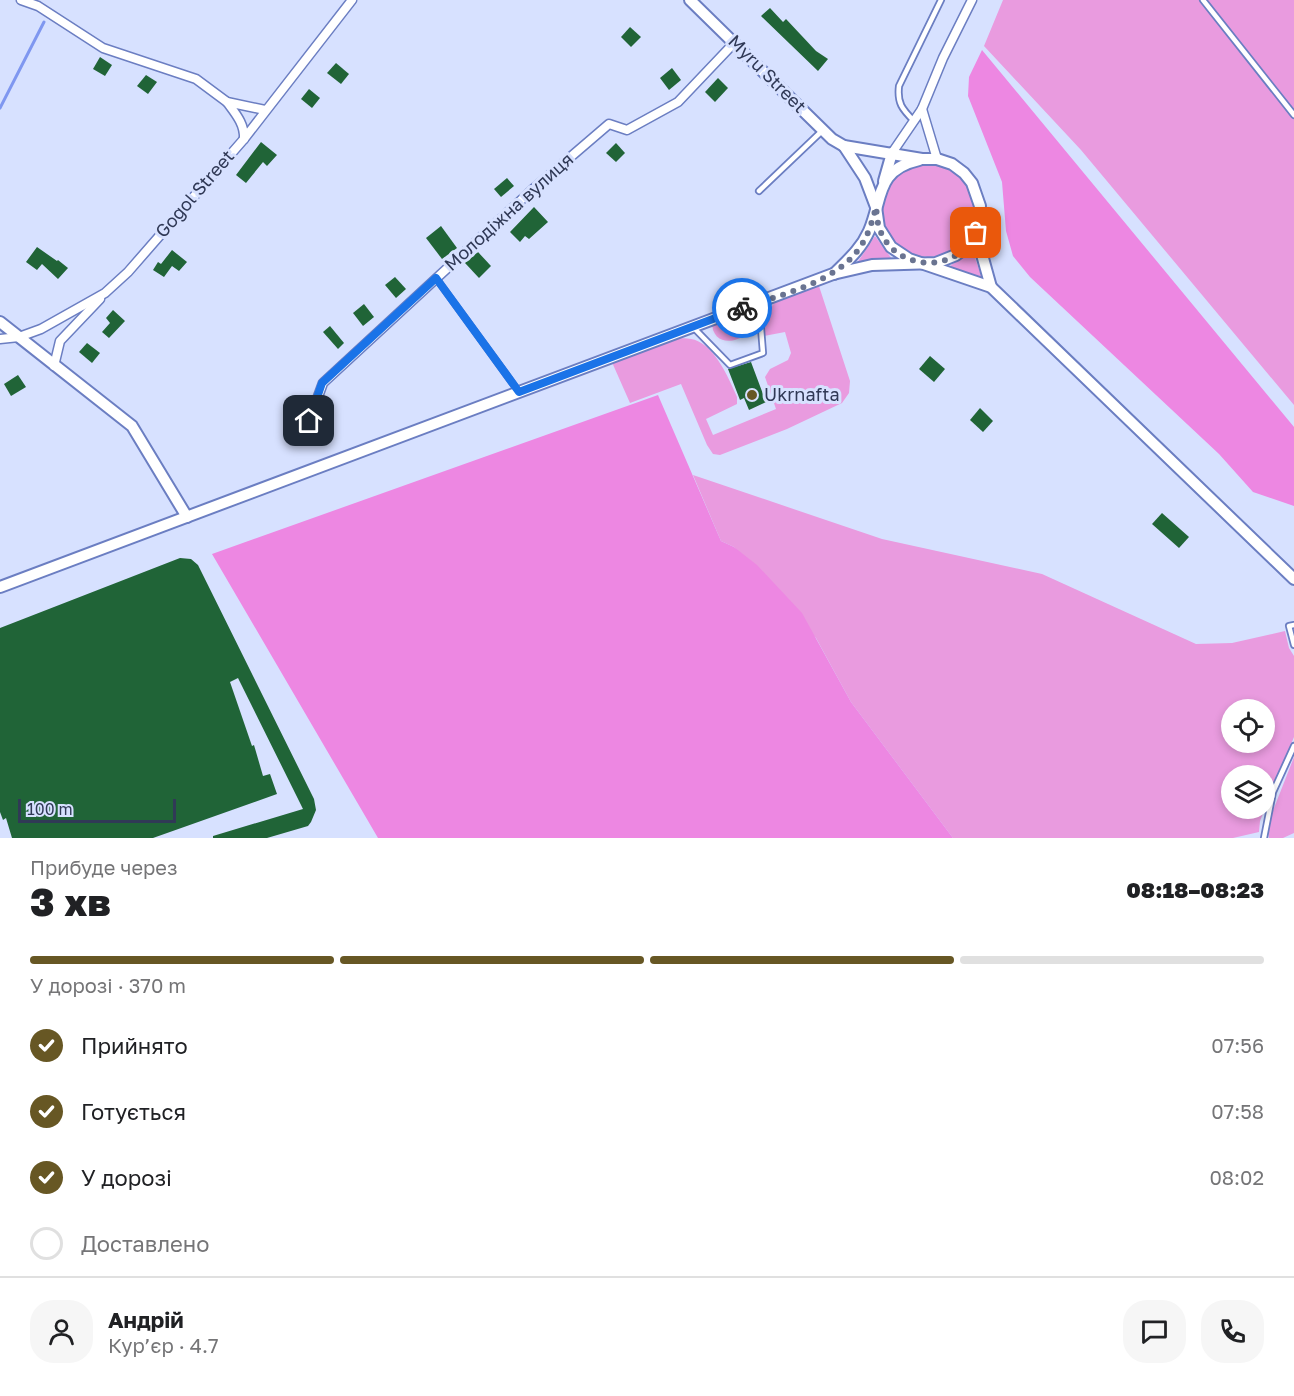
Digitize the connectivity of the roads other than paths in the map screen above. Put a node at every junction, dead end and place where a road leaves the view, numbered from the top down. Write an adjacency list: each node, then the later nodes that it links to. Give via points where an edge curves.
1 (21, 0): 8 (street, via 38,6 103,48 196,79)
2 (352, 0): 10 (street, Gogol Street)
3 (690, 0): 7 (street, Myru Street)
4 (941, 0): 12 (lane, via 898,86 897,99)
5 (972, 0): 9 (street)
6 (1203, 0): 11 (lane)
7 (735, 42): 13 (street, Myru Street); 25 (street, Молодіжна вулиця, via 678,102 627,130 609,124)
8 (227, 102): 10 (street); 14 (street, via 240,120)
9 (922, 109): 12 (street); 18 (street)
10 (266, 110): 14 (street, Gogol Street)
11 (1294, 115)
12 (914, 121): 16 (street)
13 (823, 130): 15 (street, Myru Street); 20 (lane)
14 (244, 139): 27 (street, Gogol Street, via 128,272)
15 (844, 146): 16 (street); 21 (street, via 865,178)
16 (892, 153): 17 (street); 19 (street)
17 (922, 159): 18 (street); 19 (street, via 900,167)
18 (937, 159): 22 (street, via 952,164 972,183 980,206)
19 (882, 187): 21 (street)
20 (759, 191)
21 (876, 207): 23 (street, via 879,228 891,247); 24 (street, via 870,230 858,251)
22 (976, 233): 23 (street, via 956,255); 26 (street)
23 (923, 263): 24 (street, via 872,265); 26 (street)
24 (833, 274): 28 (street)
25 (436, 278): 34 (lane); 35 (street, Молодіжна вулиця, via 322,383)
26 (991, 287): 37 (street)
27 (105, 292): 31 (street, Gogol Street, via 41,329); 33 (street, via 60,341)
28 (759, 302): 30 (street); 30 (lane, via 763,353 730,365)
29 (0, 322): 31 (street)
30 (693, 327): 34 (street)
31 (19, 337): 32 (street, Gogol Street); 33 (street)
32 (0, 339)
33 (54, 366): 36 (street, via 132,426)
34 (519, 392): 36 (street)
35 (309, 421)
36 (187, 517): 38 (street)
37 (1294, 579)
38 (0, 587)
39 (1294, 625): 40 (lane, via 1289,626)
40 (1294, 645)
41 (1294, 746): 42 (lane, via 1273,792)
42 (1264, 838)

